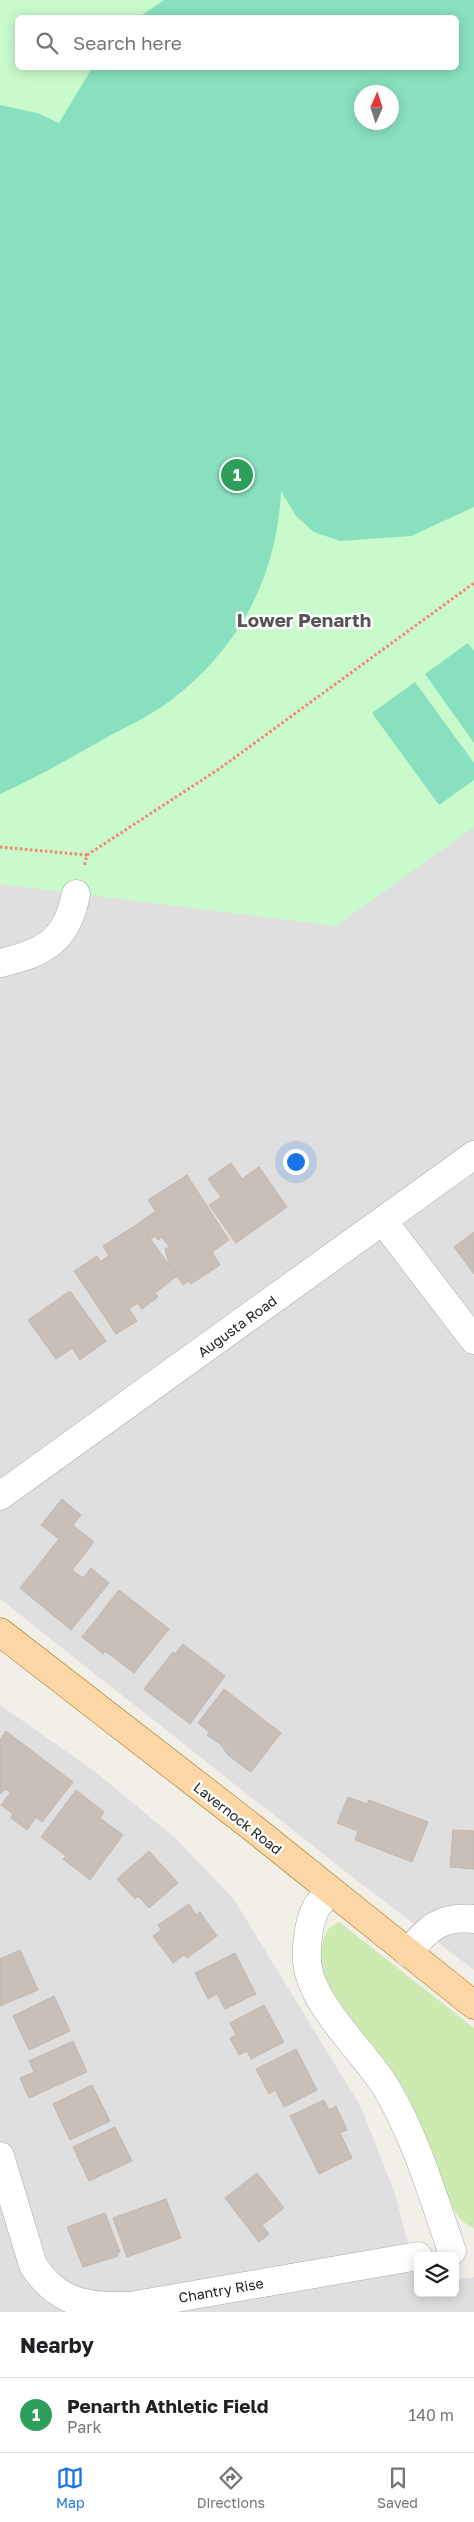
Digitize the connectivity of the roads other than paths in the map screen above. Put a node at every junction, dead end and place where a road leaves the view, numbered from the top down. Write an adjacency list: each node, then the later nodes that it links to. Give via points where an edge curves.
1 (76, 894): 2 (street, via 72,916 59,935 33,955)
2 (0, 963)
3 (474, 1155): 4 (street, Augusta Road)
4 (383, 1221): 5 (street); 6 (street, Augusta Road)
5 (474, 1340)
6 (0, 1496)
7 (0, 1632): 8 (main road, Lavernock Road)
8 (330, 1891): 10 (main road, Lavernock Road); 13 (street, via 318,1906 310,1932 308,1970 313,1985 396,2106)
9 (474, 1919): 10 (street, via 460,1918 433,1926)
10 (408, 1953): 11 (main road, Lavernock Road)
11 (474, 2006)
12 (0, 2156): 15 (street, Chantry Rise, via 33,2265 42,2279 74,2302 130,2306)
13 (463, 2249): 14 (street, Chantry Rise)
14 (444, 2252)
15 (414, 2257)

